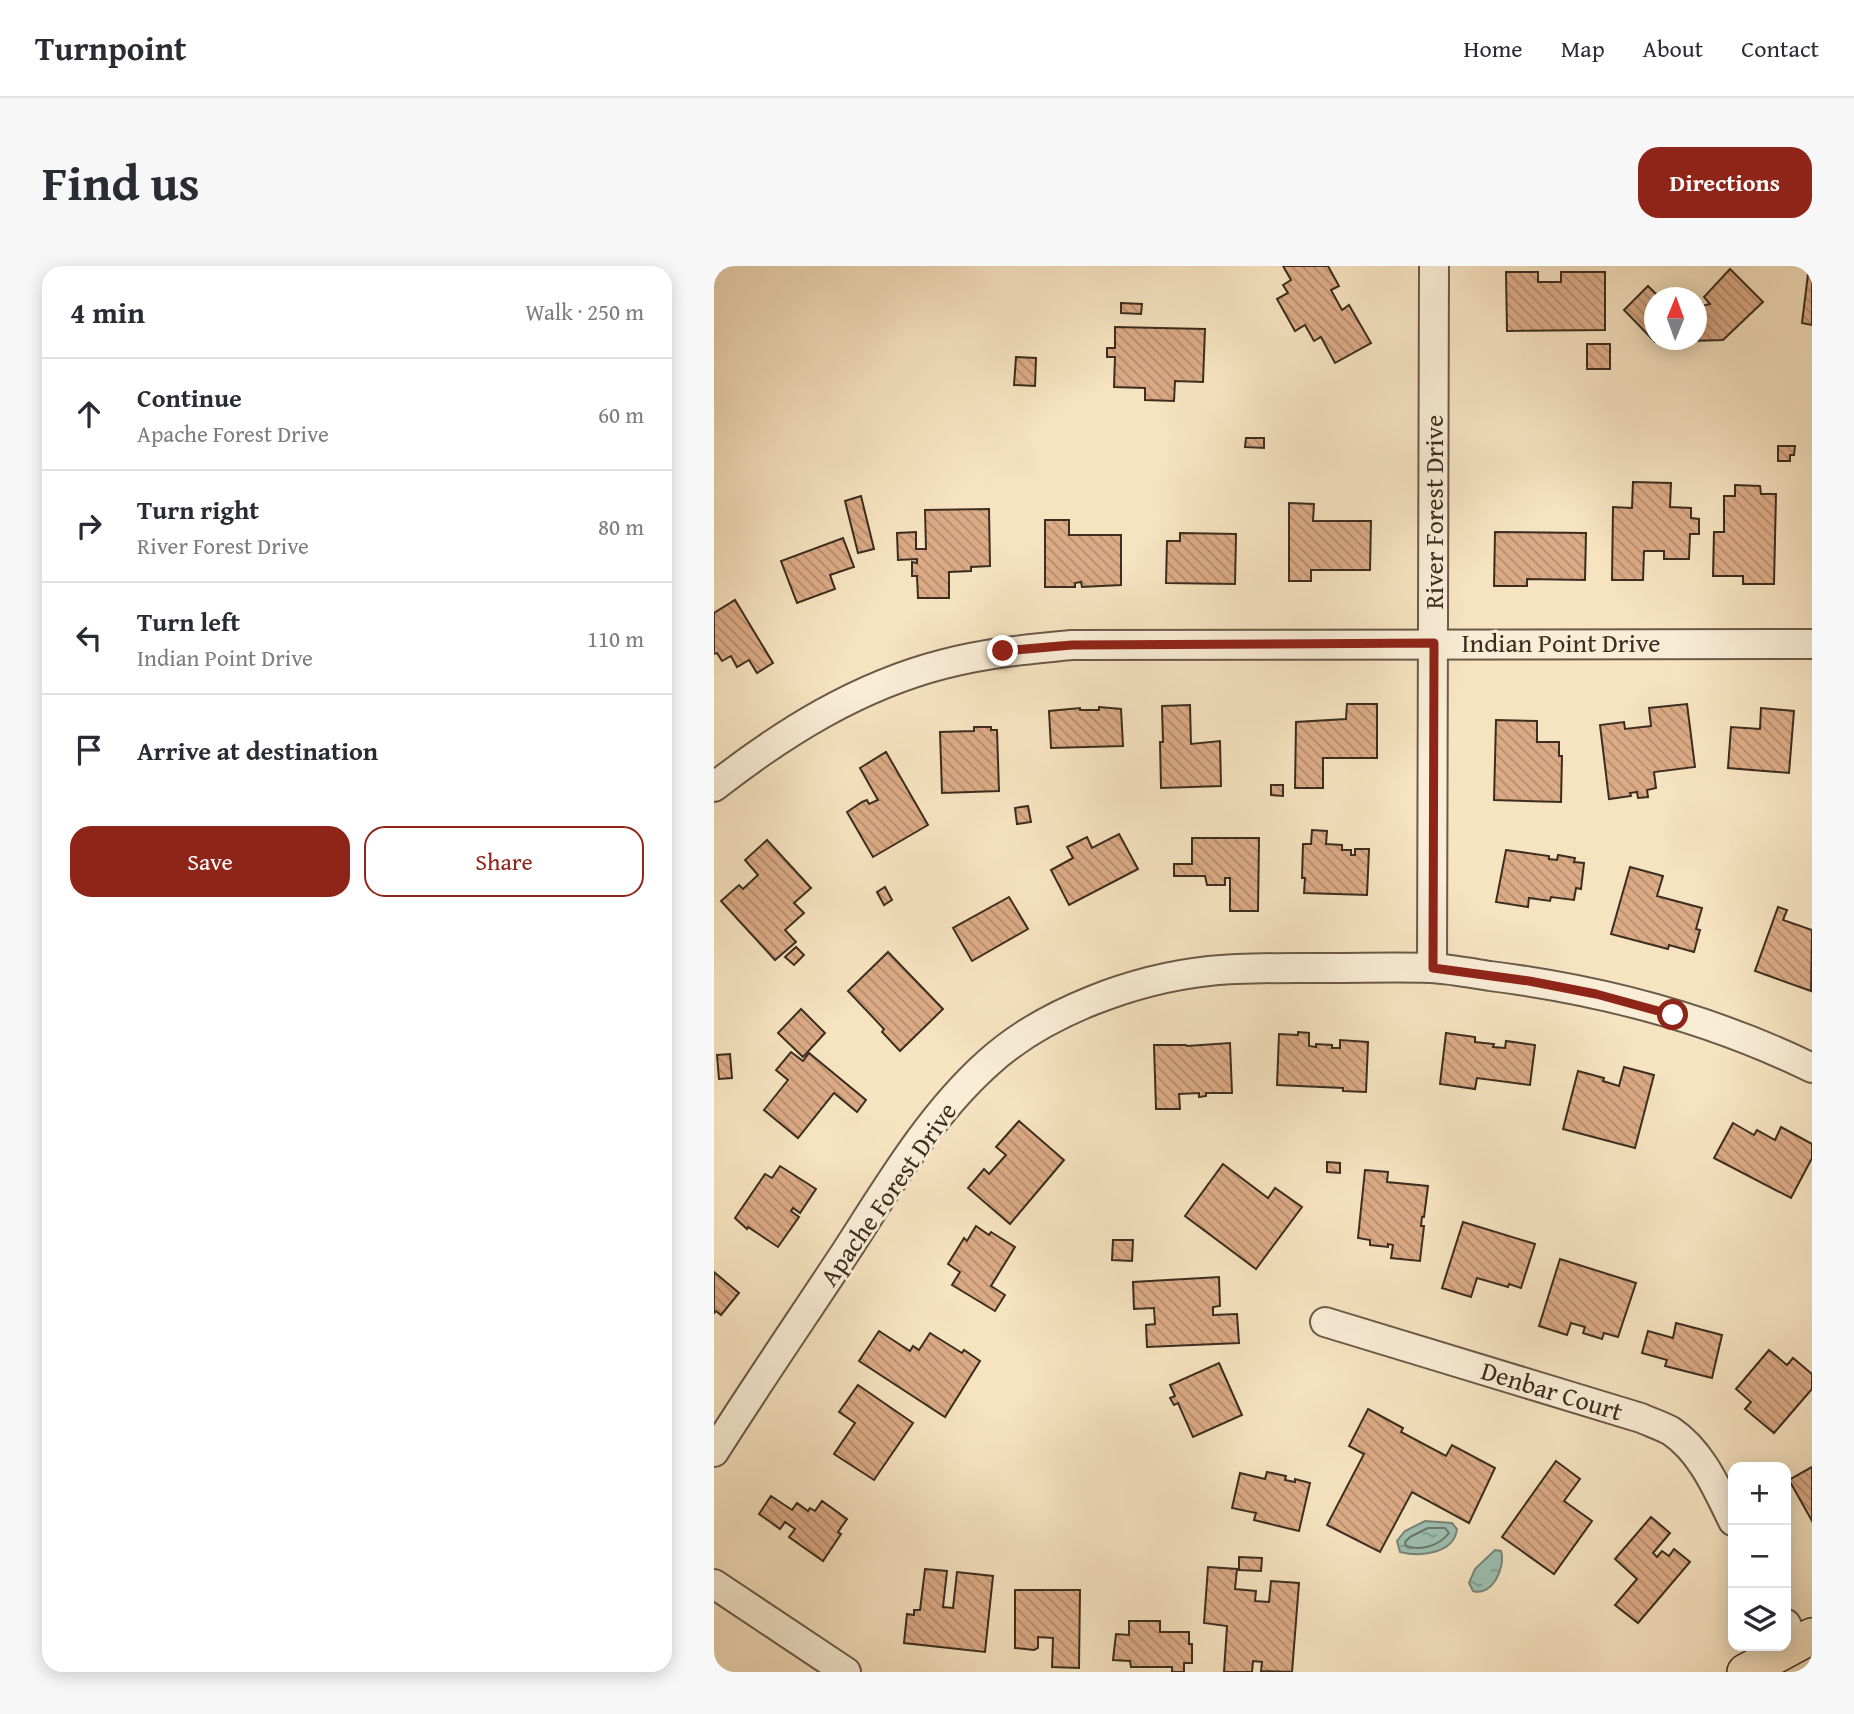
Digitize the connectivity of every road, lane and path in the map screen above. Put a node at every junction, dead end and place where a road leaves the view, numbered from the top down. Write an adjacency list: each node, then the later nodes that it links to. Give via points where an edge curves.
1 (1434, 266): 2 (street, River Forest Drive)
2 (1434, 643): 3 (street, Indian Point Drive); 4 (street, Indian Point Drive, via 1072,645 1003,651 943,664 830,708); 5 (street, River Forest Drive)
3 (1812, 644)
4 (714, 787)
5 (1433, 968): 6 (street, Apache Forest Drive, via 1529,981 1622,1001 1726,1031); 8 (street, Apache Forest Drive, via 1208,971 1109,995 1018,1039 948,1104 902,1166)
6 (1812, 1068)
7 (1325, 1322): 9 (street, Denbar Court, via 1641,1418 1670,1431 1695,1452)
8 (714, 1452)
9 (1728, 1511)
10 (714, 1584): 12 (street)
11 (1798, 1635): 13 (main road)
12 (846, 1672)
13 (1745, 1672)

